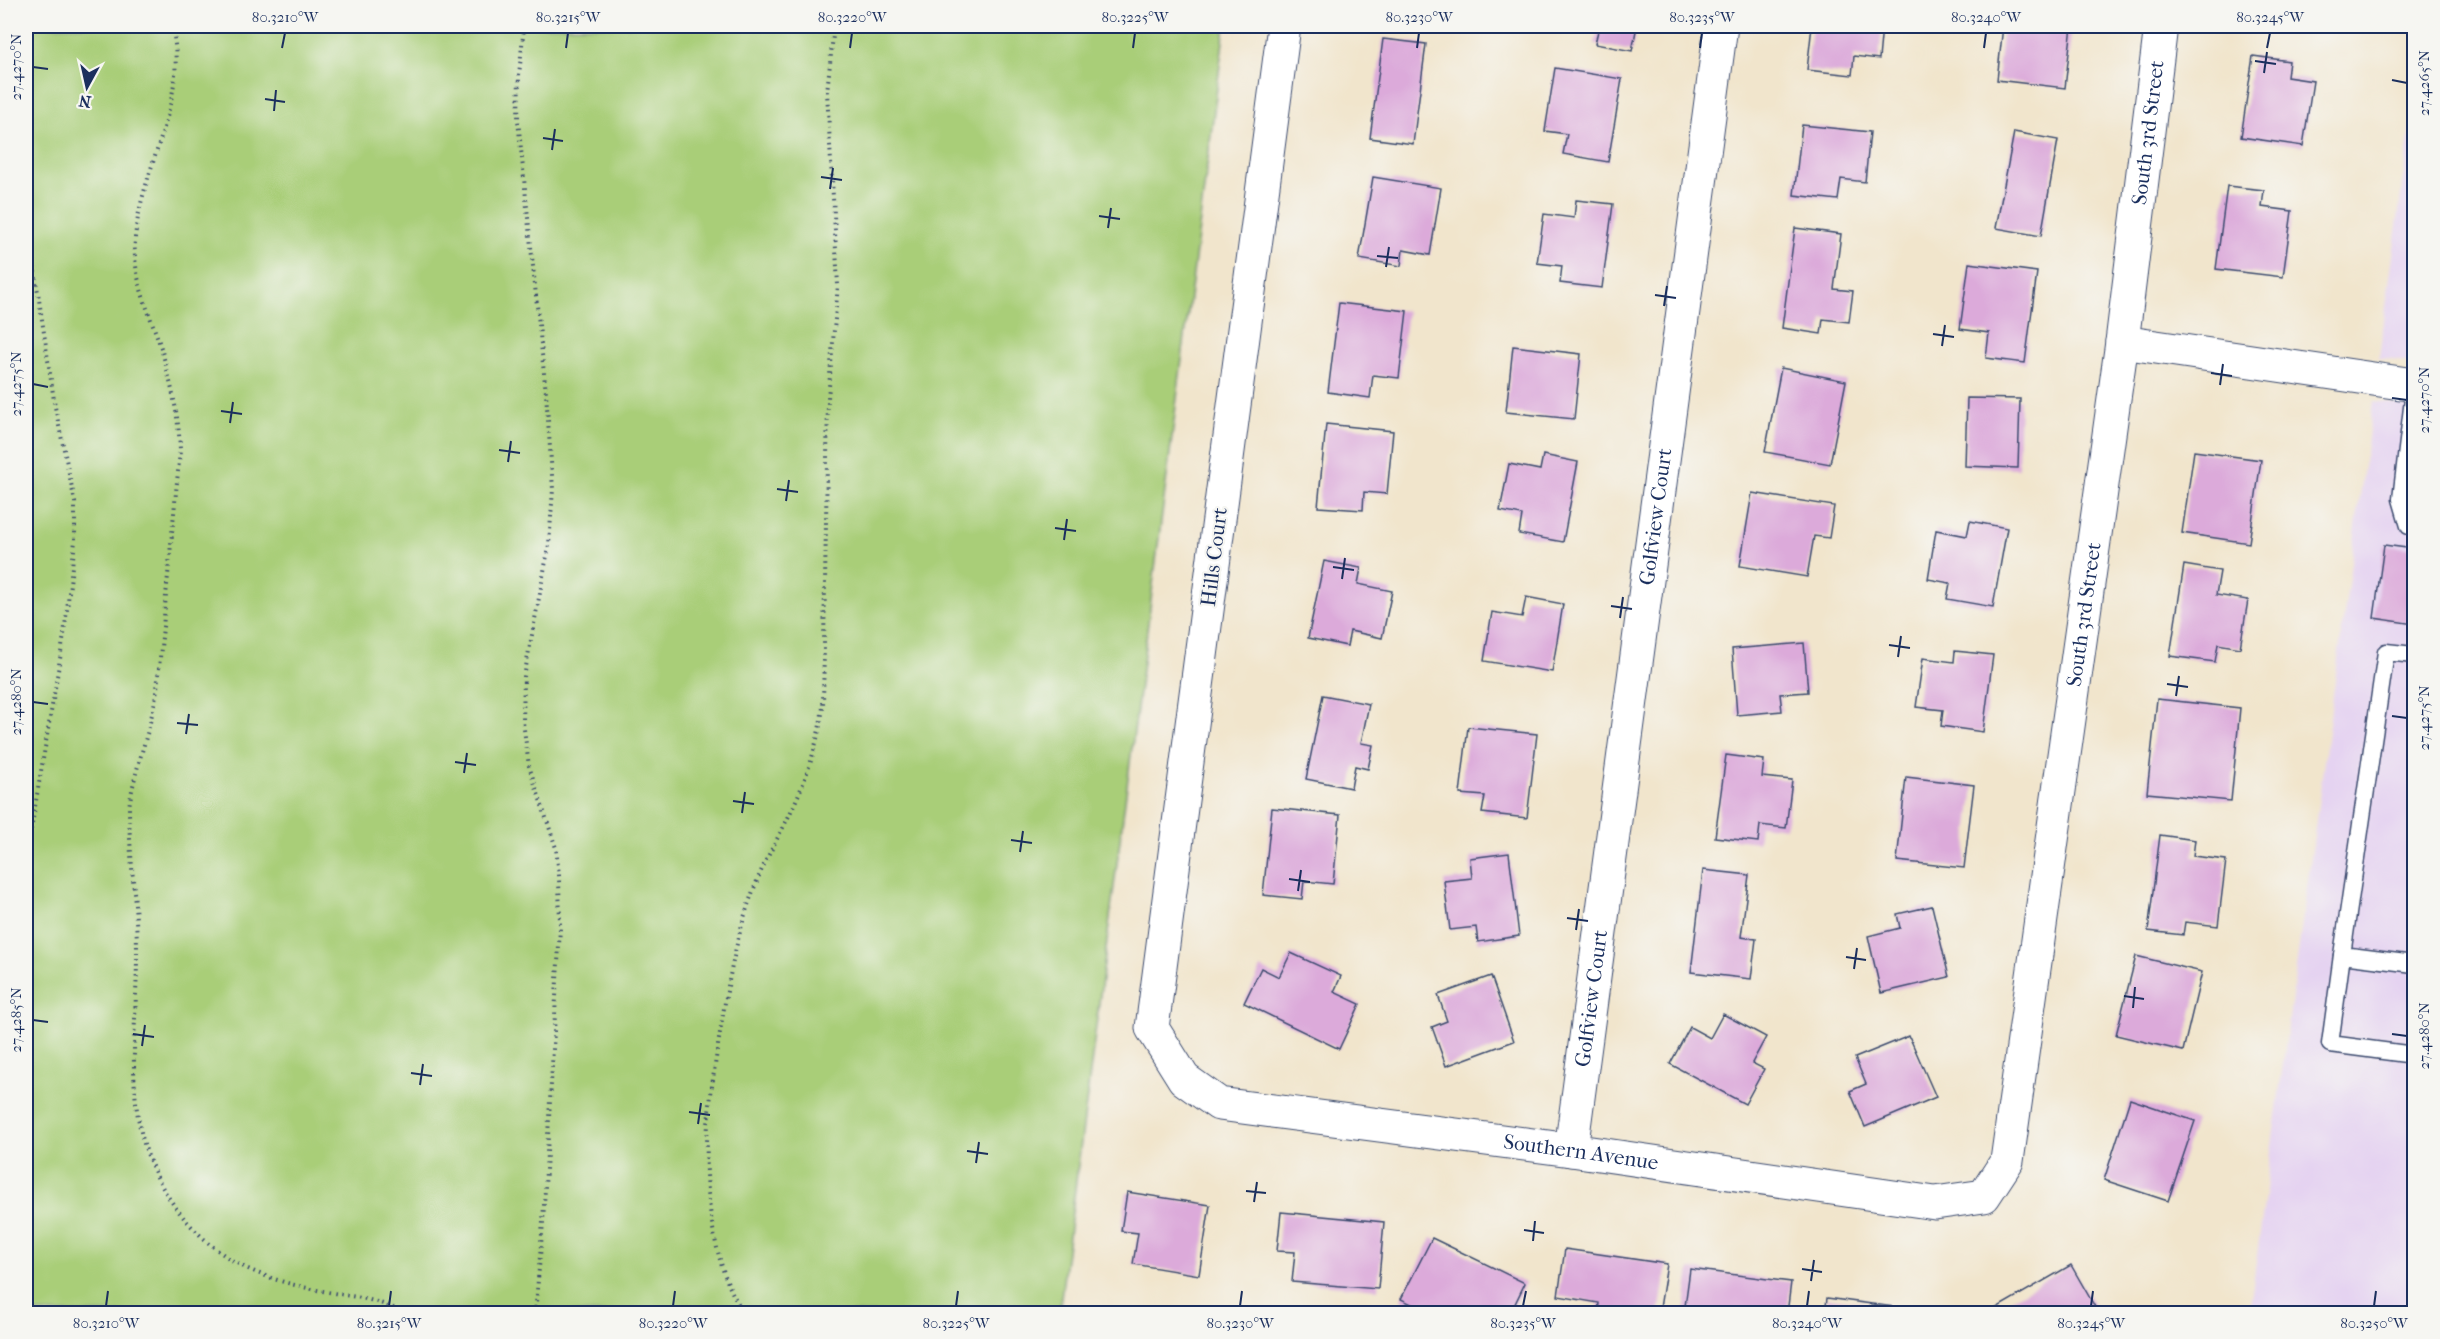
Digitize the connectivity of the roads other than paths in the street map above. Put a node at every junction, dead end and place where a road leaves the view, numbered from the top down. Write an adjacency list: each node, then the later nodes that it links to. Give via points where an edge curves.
1 (1284, 26): 12 (street, Hills Court, via 1152,1028)
2 (1721, 26): 13 (street, Golfview Court)
3 (2161, 26): 4 (street, South 3rd Street)
4 (2122, 342): 5 (street); 14 (street, South 3rd Street, via 2007,1161)
5 (2415, 385)
6 (2415, 391): 7 (lane, via 2401,499 2409,526)
7 (2415, 527)
8 (2415, 655): 9 (lane, via 2386,652)
9 (2342, 955): 10 (lane); 11 (lane, via 2330,1044)
10 (2415, 964)
11 (2415, 1055)
12 (1184, 1079): 13 (street, Southern Avenue, via 1219,1104)
13 (1571, 1150): 14 (street, Southern Avenue, via 1935,1203)
14 (1984, 1196)

